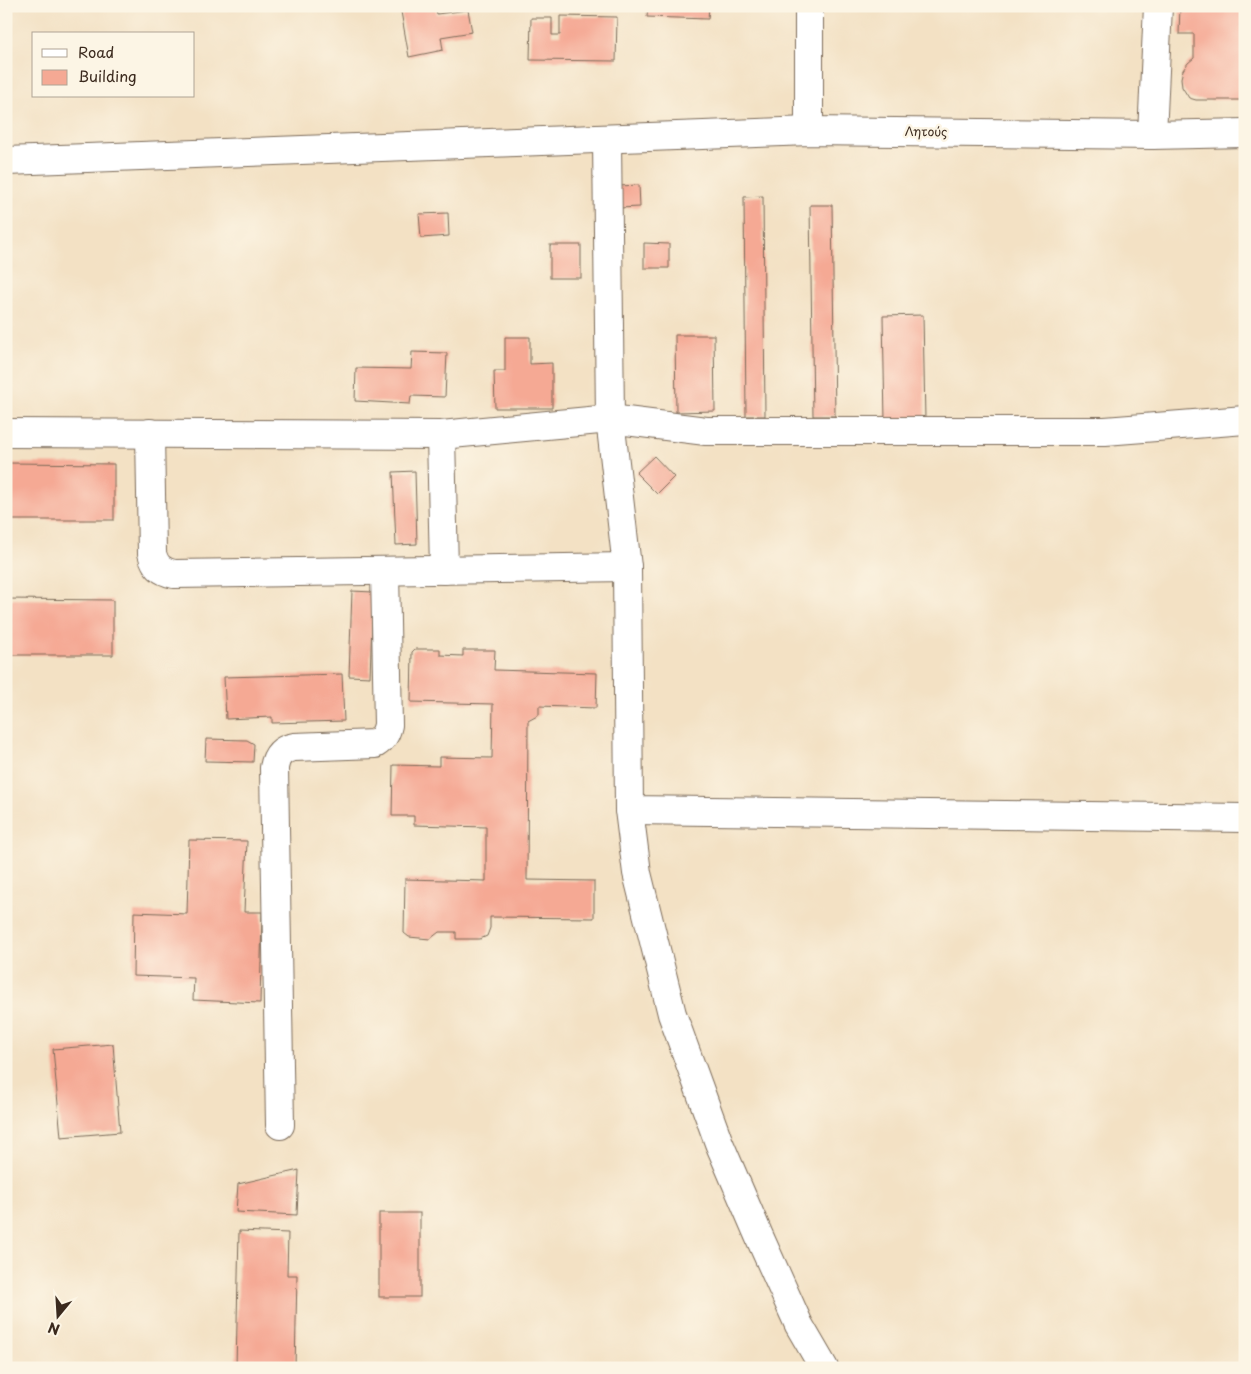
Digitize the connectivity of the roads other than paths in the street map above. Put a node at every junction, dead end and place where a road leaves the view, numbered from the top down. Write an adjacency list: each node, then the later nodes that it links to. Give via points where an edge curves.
1 (809, 6): 3 (street)
2 (1158, 6): 5 (street)
3 (809, 131): 5 (street, Λητούς); 6 (street, Λητούς)
4 (1245, 133): 5 (street, Λητούς)
5 (1152, 135)
6 (607, 139): 7 (street, Λητούς); 8 (street)
7 (6, 161)
8 (610, 419): 9 (street, via 706,431 1105,431); 12 (street); 13 (street)
9 (1245, 420)
10 (6, 432): 11 (street)
11 (150, 433): 12 (street); 14 (street, via 152,553 159,568 174,574)
12 (441, 435): 15 (street)
13 (626, 567): 15 (street); 16 (street)
14 (385, 570): 15 (street); 18 (street, via 388,725 382,740 367,746 286,748 275,760)
15 (444, 570)
16 (629, 810): 17 (street); 19 (street, via 637,873 672,1014 744,1202 799,1325)
17 (1245, 818)
18 (280, 1125)
19 (824, 1368)

